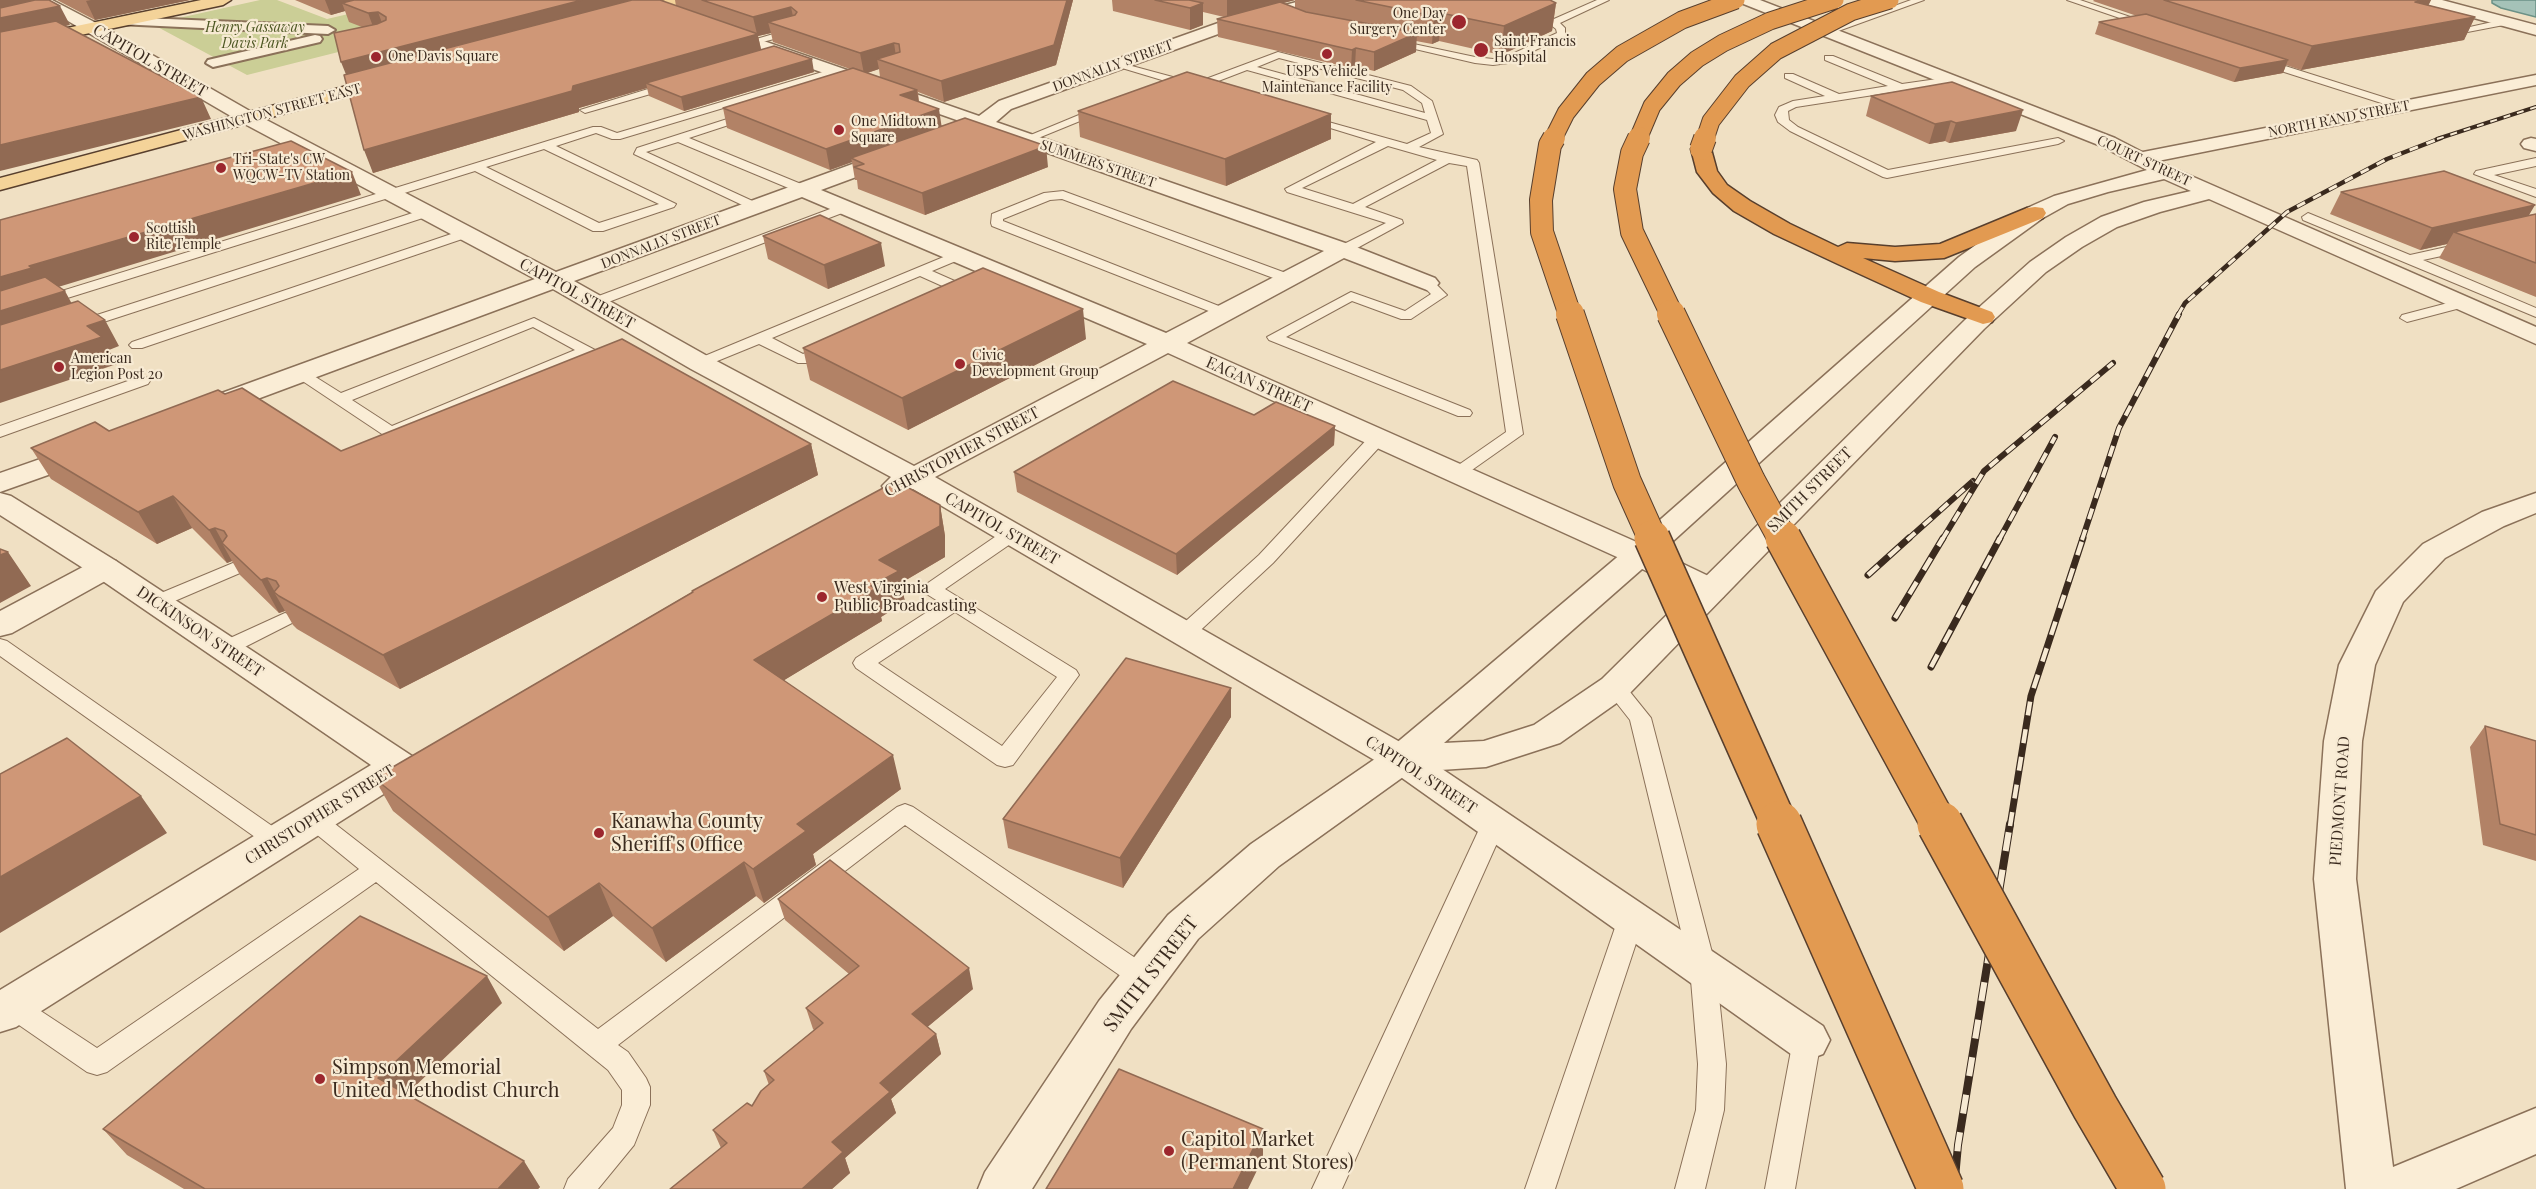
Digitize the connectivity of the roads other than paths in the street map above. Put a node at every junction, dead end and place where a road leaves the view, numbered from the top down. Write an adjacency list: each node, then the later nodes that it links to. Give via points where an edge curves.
1 (223, 0): 20 (main road)
2 (631, 0): 15 (street, SUMMERS STREET)
3 (683, 0): 15 (main road)
4 (1320, 0): 16 (street, DONNALLY STREET)
5 (1523, 0): 23 (lane)
6 (1605, 0): 23 (lane)
7 (1736, 0): 159 (highway, bridge, via 1654,34 1593,79 1566,113 1550,145 1541,200 1542,232 1627,482)
8 (1746, 0): 29 (street, COURT STREET)
9 (1835, 0): 150 (highway, bridge, via 1770,21 1723,43 1674,79 1652,106 1632,153 1625,189 1632,232 1751,481)
10 (1890, 0): 86 (highway, bridge, via 1851,12 1776,51 1742,81 1711,121 1701,149 1707,172 1720,189 1742,206)
11 (1920, 0): 29 (lane)
12 (2071, 0): 26 (lane)
13 (2424, 0): 22 (street)
14 (37, 7): 25 (street, CAPITOL STREET, via 57,9)
15 (653, 8): 19 (main road); 34 (street, SUMMERS STREET)
16 (1276, 14): 21 (lane); 24 (street, DONNALLY STREET)
17 (341, 17): 32 (street)
18 (1196, 17): 24 (street)
19 (613, 19)
20 (123, 21): 25 (main road); 32 (street)
21 (1296, 21)
22 (2506, 22): 27 (street); 30 (lane)
23 (1553, 23): 33 (lane, via 1562,34 1508,60 1493,62)
24 (1227, 25): 41 (street, DONNALLY STREET)
25 (94, 28): 35 (main road); 60 (street, CAPITOL STREET)
26 (2162, 29)
27 (2536, 30)
28 (794, 31): 34 (lane)
29 (1827, 32): 47 (street, COURT STREET)
30 (2452, 32)
31 (327, 33): 32 (street)
32 (301, 36): 40 (street)
33 (1374, 39)
34 (752, 42): 36 (street, SUMMERS STREET)
35 (0, 47)
36 (783, 53): 39 (lane); 45 (street, SUMMERS STREET)
37 (1829, 58): 51 (lane)
38 (2253, 59): 56 (lane)
39 (760, 60)
40 (213, 63)
41 (1118, 64): 46 (lane); 62 (street, DONNALLY STREET, via 1005,105)
42 (1246, 67): 50 (lane); 61 (lane); 61 (lane, via 1278,55 1407,88 1427,101)
43 (410, 75): 60 (main road, WASHINGTON STREET EAST)
44 (1790, 76): 54 (lane)
45 (836, 79): 62 (street, SUMMERS STREET, via 868,77); 67 (lane, via 616,137 597,129)
46 (1172, 80): 50 (lane); 52 (lane)
47 (1951, 80): 51 (lane); 71 (street, COURT STREET)
48 (2536, 80): 56 (street, NORTH RAND STREET)
49 (683, 82): 57 (lane)
50 (1196, 87): 53 (lane)
51 (1900, 88): 54 (lane)
52 (1152, 89)
53 (1218, 93)
54 (1837, 98): 65 (lane, via 1793,104 1783,109 1781,115 1794,129 1887,174)
55 (1110, 106): 64 (lane)
56 (2401, 106): 71 (street, NORTH RAND STREET)
57 (585, 110)
58 (757, 113): 63 (lane)
59 (1296, 116): 66 (lane)
60 (248, 118): 74 (main road, WASHINGTON STREET EAST); 77 (street, CAPITOL STREET)
61 (1432, 118): 68 (lane, via 1437,134)
62 (981, 123): 64 (street, SUMMERS STREET); 75 (street, DONNALLY STREET)
63 (678, 138): 75 (lane); 79 (lane, via 641,150 640,154)
64 (1027, 139): 88 (street, SUMMERS STREET)
65 (2058, 141)
66 (1386, 142): 68 (lane); 81 (lane, via 1291,189)
67 (545, 145): 72 (lane); 72 (lane, via 670,204 598,228)
68 (1408, 148): 70 (lane)
69 (2534, 150): 78 (lane, via 2481,174)
70 (1447, 159): 81 (lane); 119 (lane, via 1473,163 1515,434)
71 (2142, 159): 73 (street, COURT STREET)
72 (476, 167): 77 (lane)
73 (2166, 172): 76 (street, COURT STREET); 83 (street, SMITH STREET, via 2102,187)
74 (0, 184)
75 (802, 189): 79 (street, DONNALLY STREET); 80 (street, EAGAN STREET)
76 (2212, 192): 98 (street, COURT STREET); 102 (street, SMITH STREET, via 2109,222 2038,267)
77 (392, 193): 82 (street, CAPITOL STREET); 101 (lane)
78 (2536, 193)
79 (754, 207): 93 (street, DONNALLY STREET)
80 (846, 207): 89 (street, EAGAN STREET); 97 (lane)
81 (1354, 208): 88 (lane, via 1397,223)
82 (428, 213): 85 (street, CAPITOL STREET); 104 (lane)
83 (2035, 213): 86 (highway, via 1944,251 1867,253); 95 (street, SMITH STREET, via 1967,262)
84 (2308, 217): 90 (lane)
85 (466, 233): 93 (street, CAPITOL STREET); 109 (lane)
86 (1802, 238): 95 (highway)
87 (2479, 243): 90 (lane)
88 (1343, 250): 92 (street, CHRISTOPHER STREET); 94 (street, SUMMERS STREET)
89 (958, 255): 91 (lane); 108 (street, EAGAN STREET)
90 (2410, 259): 100 (lane)
91 (920, 272): 96 (lane, via 961,289); 106 (lane)
92 (1289, 279): 99 (street, CHRISTOPHER STREET); 99 (lane, via 1063,195 1048,196 998,217 997,223)
93 (556, 281): 97 (street, CAPITOL STREET); 111 (street, DONNALLY STREET)
94 (1427, 284): 114 (lane, via 1440,294 1406,316 1352,296 1274,337)
95 (1930, 297): 102 (highway); 126 (street, SMITH STREET)
96 (940, 298)
97 (593, 303): 110 (street, CAPITOL STREET)
98 (2463, 303): 103 (lane); 105 (street, COURT STREET)
99 (1224, 313): 108 (street, CHRISTOPHER STREET)
100 (2536, 313)
101 (0, 315)
102 (1983, 317): 129 (street, SMITH STREET)
103 (2407, 318)
104 (67, 329)
105 (2536, 336)
106 (760, 339): 107 (lane, via 803,360); 110 (lane)
107 (845, 341)
108 (1167, 343): 117 (street, EAGAN STREET); 120 (street, CHRISTOPHER STREET)
109 (137, 345)
110 (700, 363): 120 (street, CAPITOL STREET)
111 (300, 374): 113 (lane); 115 (street, DONNALLY STREET)
112 (142, 381): 116 (lane)
113 (340, 399): 113 (lane, via 391,432 587,350 534,322)
114 (1464, 413)
115 (188, 414)
116 (0, 432)
117 (1378, 438): 119 (street, EAGAN STREET); 134 (lane, via 1266,559)
118 (110, 443): 121 (street)
119 (1456, 473): 126 (street, EAGAN STREET)
120 (913, 477): 123 (street, CHRISTOPHER STREET); 125 (street, CAPITOL STREET)
121 (0, 483)
122 (0, 502): 127 (street, DICKINSON STREET)
123 (868, 502)
124 (2536, 502): 162 (street, PIEDMONT ROAD, via 2493,519 2434,551 2388,598 2357,665 2343,741 2335,879)
125 (1012, 534): 131 (lane, via 932,589); 134 (street, CAPITOL STREET)
126 (1639, 555): 129 (street, EAGAN STREET); 139 (street, SMITH STREET)
127 (105, 568): 130 (street, DICKINSON STREET); 133 (street)
128 (233, 568): 130 (lane)
129 (1711, 590): 137 (street, SMITH STREET)
130 (156, 602): 136 (street, DICKINSON STREET)
131 (955, 603): 131 (lane, via 863,663 1005,759 1069,675)
132 (285, 619): 136 (lane)
133 (0, 625)
134 (1184, 634): 139 (street, CAPITOL STREET)
135 (0, 646): 142 (lane)
136 (224, 649): 138 (street, DICKINSON STREET)
137 (1615, 687): 139 (street, SMITH STREET, via 1547,734 1486,754); 145 (lane, via 1640,718)
138 (414, 757): 140 (street, CHRISTOPHER STREET)
139 (1401, 759): 141 (street, CAPITOL STREET); 146 (street, SMITH STREET, via 1264,855 1183,927)
140 (313, 819): 142 (street, CHRISTOPHER STREET); 143 (lane)
141 (1494, 823): 144 (street, CAPITOL STREET); 155 (lane)
142 (277, 842): 147 (street, CHRISTOPHER STREET)
143 (377, 869): 147 (lane, via 97,1062); 149 (lane)
144 (1631, 919): 145 (street, CAPITOL STREET); 156 (lane)
145 (1702, 968): 148 (street, CAPITOL STREET); 157 (lane, via 1712,1064 1710,1110)
146 (1144, 978): 149 (lane, via 905,813); 154 (street, SMITH STREET, via 1115,1015)
147 (6, 1010)
148 (1807, 1040): 158 (lane)
149 (598, 1044): 153 (lane, via 618,1060 636,1087 636,1105 624,1136)
150 (2095, 1107): 160 (highway, bridge); 161 (highway, bridge)
151 (2536, 1130): 152 (street)
152 (2426, 1184)
153 (579, 1189)
154 (1003, 1189)
155 (1327, 1189)
156 (1540, 1189)
157 (1690, 1189)
158 (1780, 1189)
159 (1941, 1189)
160 (2143, 1189)
161 (2160, 1189)
162 (2371, 1189)

